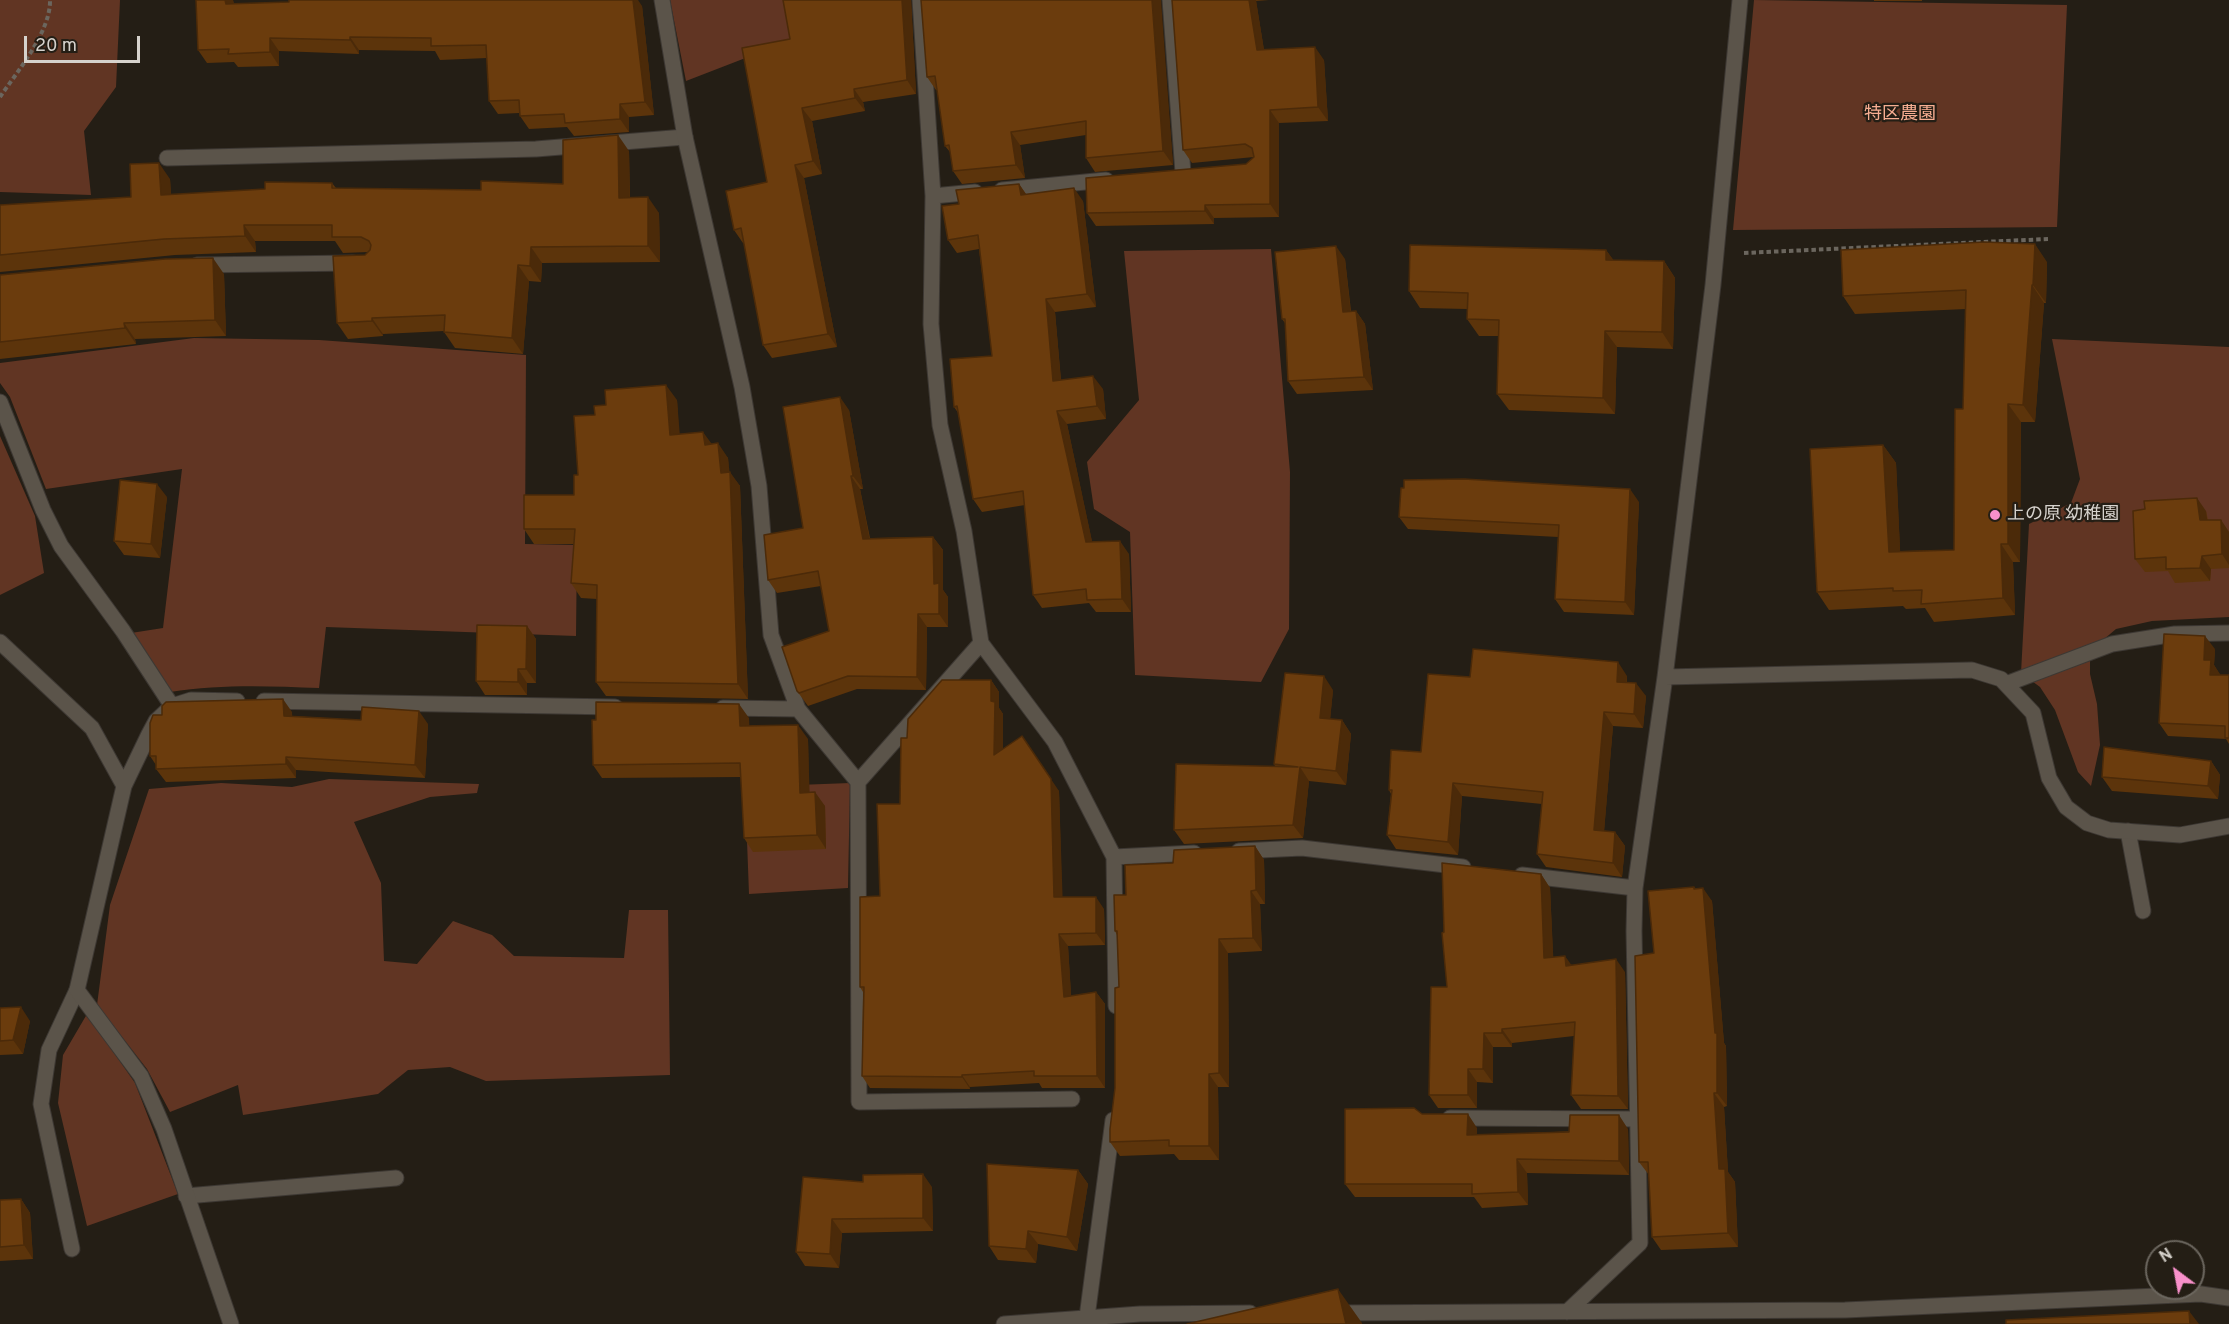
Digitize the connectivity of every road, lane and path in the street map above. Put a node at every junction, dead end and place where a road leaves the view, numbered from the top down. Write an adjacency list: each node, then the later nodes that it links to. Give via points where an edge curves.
1 (50, 0): 6 (path, via 51,9 37,42)
2 (663, 0): 7 (street)
3 (920, 0): 11 (street)
4 (1170, 0): 9 (street)
5 (1740, 0): 13 (street)
6 (0, 97)
7 (685, 137): 8 (street, via 536,149); 25 (street, via 742,387 757,475 771,635)
8 (166, 158)
9 (1183, 173)
10 (1124, 178): 11 (street)
11 (933, 196): 19 (street, via 931,324 940,425 964,531)
12 (2048, 239): 13 (path)
13 (1716, 254): 20 (street)
14 (372, 262): 15 (street)
15 (188, 265)
16 (0, 402): 22 (street, via 61,546)
17 (2229, 633): 21 (street, via 2175,634 2112,644)
18 (0, 642): 27 (street, via 92,728)
19 (981, 643): 26 (street); 30 (street, via 1054,742)
20 (1665, 677): 21 (street, via 1972,670); 33 (street)
21 (2006, 684): 29 (street, via 2033,712 2049,778 2066,807 2087,823)
22 (172, 706): 23 (street, via 190,700); 27 (street, via 156,721)
23 (631, 707)
24 (703, 708): 25 (street)
25 (798, 709): 26 (street)
26 (858, 782): 37 (street, via 859,1102)
27 (123, 786): 35 (street)
28 (2229, 826): 29 (street, via 2180,835)
29 (2128, 831): 34 (street)
30 (1114, 857): 31 (street, via 1302,848); 36 (street)
31 (1481, 870)
32 (1504, 872): 33 (street)
33 (1635, 888): 40 (street)
34 (2143, 911)
35 (77, 990): 42 (street, via 141,1076); 43 (street, via 49,1050 41,1104)
36 (1116, 1024)
37 (1072, 1099)
38 (1115, 1101): 48 (street)
39 (1432, 1118): 40 (street)
40 (1638, 1119): 45 (street, via 1640,1243)
41 (396, 1178): 42 (street)
42 (186, 1196): 50 (street)
43 (72, 1249)
44 (2229, 1298): 45 (street, via 2201,1294 1845,1310)
45 (1567, 1312): 49 (street)
46 (1269, 1313): 48 (street)
47 (1316, 1313): 49 (street)
48 (1087, 1317): 51 (street)
49 (1399, 1318)
50 (231, 1324)
51 (1004, 1324)

